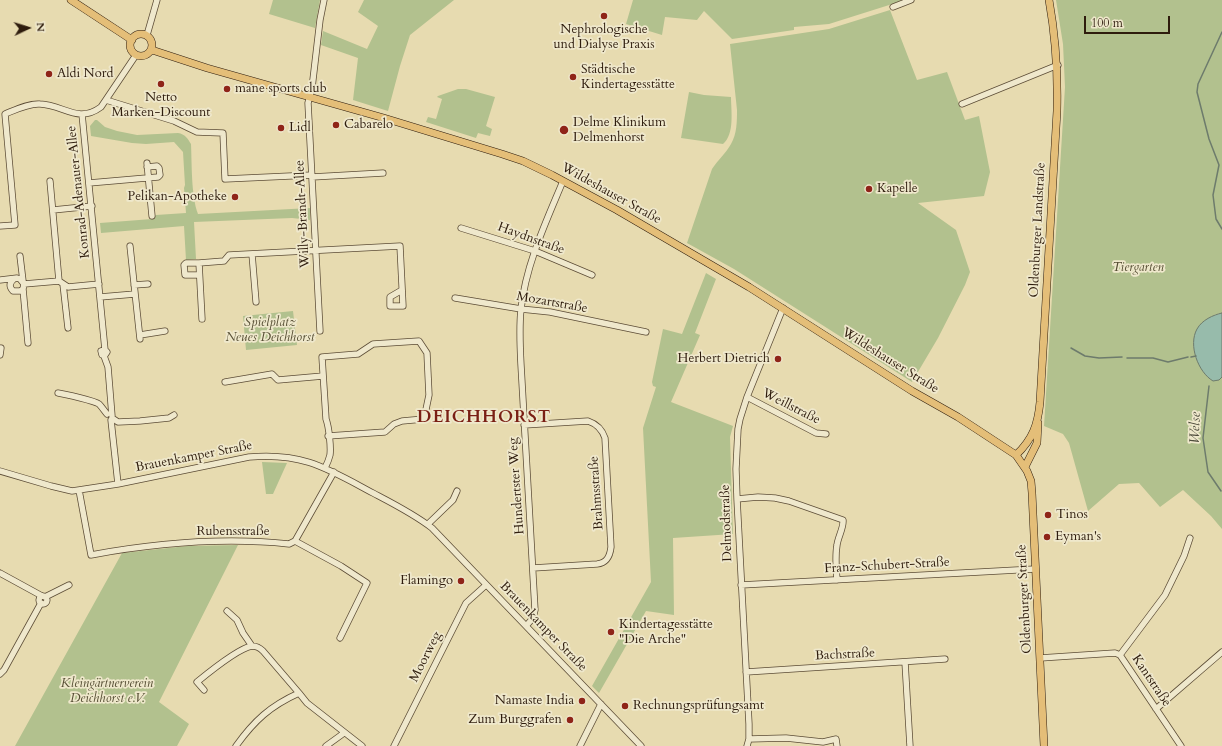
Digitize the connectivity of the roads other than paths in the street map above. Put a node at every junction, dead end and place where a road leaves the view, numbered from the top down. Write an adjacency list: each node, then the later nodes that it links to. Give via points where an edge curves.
1 (71, 0): 8 (main road)
2 (157, 0): 7 (street)
3 (324, 0): 12 (street, Willy-Brandt-Allee)
4 (911, 0): 6 (street)
5 (1050, 0): 11 (main road, Oldenburger Landstraße)
6 (893, 7)
7 (147, 35): 8 (main road, via 138,34); 9 (main road, via 153,44)
8 (132, 40): 10 (main road, via 131,50)
9 (152, 50): 10 (main road, via 145,56); 12 (main road, Wildeshauser Straße)
10 (136, 55): 13 (street, Konrad-Adenauer-Allee)
11 (1058, 65): 14 (street); 64 (main road, Oldenburger Landstraße)
12 (309, 97): 18 (street, Willy-Brandt-Allee); 21 (main road, Wildeshauser Straße, via 502,154 523,161)
13 (106, 100): 16 (street, Konrad-Adenauer-Allee, via 94,112); 18 (street, via 174,121 197,132 223,133 225,179)
14 (962, 104)
15 (2, 114): 16 (street, via 38,103); 26 (street, via 15,225)
16 (82, 114): 22 (street, Konrad-Adenauer-Allee)
17 (383, 173): 18 (street)
18 (312, 176): 29 (street, Willy-Brandt-Allee)
19 (148, 178): 19 (street, via 147,165 157,166 160,175); 22 (street); 25 (street)
20 (50, 181): 24 (street)
21 (563, 181): 30 (street, Hundertster Weg); 48 (main road, Wildeshauser Straße, via 623,213)
22 (89, 183): 23 (street, Konrad-Adenauer-Allee)
23 (92, 206): 24 (street); 39 (street, Konrad-Adenauer-Allee)
24 (53, 210): 38 (street)
25 (152, 216)
26 (0, 226)
27 (461, 228): 30 (street, Haydnstraße)
28 (130, 246): 42 (street)
29 (316, 250): 31 (street); 43 (street, via 400,246); 53 (street, Willy-Brandt-Allee)
30 (536, 251): 35 (street, Haydnstraße); 49 (street, Hundertster Weg, via 530,266)
31 (252, 254): 33 (street, via 229,255 224,261); 47 (street)
32 (20, 256): 41 (street)
33 (199, 263): 34 (street); 34 (street, via 186,263 184,266 185,275)
34 (199, 275): 50 (street)
35 (592, 275)
36 (14, 279): 37 (street); 41 (street, via 17,278); 41 (street, via 10,285 13,291 20,291)
37 (0, 280)
38 (61, 282): 39 (street, via 68,286); 41 (street); 51 (street)
39 (99, 284): 45 (street, Konrad-Adenauer-Allee)
40 (148, 284): 42 (street)
41 (23, 285): 55 (street)
42 (134, 285): 44 (street)
43 (402, 290)
44 (135, 294): 45 (street); 52 (street, via 140,337)
45 (100, 297): 63 (street, Konrad-Adenauer-Allee)
46 (455, 298): 49 (street, Mozartstraße)
47 (256, 302)
48 (783, 308): 61 (street, Delmodstraße); 68 (main road, Wildeshauser Straße)
49 (521, 309): 54 (street, Mozartstraße, via 550,312); 65 (street, Hundertster Weg)
50 (202, 319)
51 (68, 328)
52 (165, 331)
53 (320, 331)
54 (646, 332)
55 (28, 343)
56 (1, 348): 57 (street)
57 (0, 355)
58 (323, 376): 59 (street, via 278,380 272,374); 67 (street); 67 (street, via 322,357 358,354 373,344 419,341 427,353 429,395 424,419 402,421 385,432)
59 (225, 382)
60 (58, 392): 63 (street, via 99,404)
61 (747, 397): 66 (street, Weillstraße, via 816,433); 76 (street, Delmodstraße, via 738,429)
62 (174, 415): 63 (street, via 168,418 118,422)
63 (111, 417): 73 (street, Konrad-Adenauer-Allee)
64 (1038, 423): 68 (main road, Oldenburger Landstraße, via 1026,446); 69 (main road, via 1037,444)
65 (524, 425): 80 (street, Hundertster Weg); 80 (street, Brahmsstraße, via 588,421 600,429 605,446 611,547 608,558 601,564)
66 (826, 434)
67 (328, 436): 70 (street, via 330,455)
68 (1016, 455): 69 (main road, Oldenburger Straße)
69 (1025, 467): 81 (main road, Oldenburger Straße, via 1031,481)
70 (325, 468): 72 (street, Brauenkamper Straße); 73 (street, Brauenkamper Straße, via 290,457 263,455)
71 (0, 471): 74 (street, Brauenkamper Straße, via 51,486)
72 (334, 472): 77 (street, Brauenkamper Straße); 79 (street)
73 (118, 484): 74 (street, Brauenkamper Straße)
74 (78, 490): 79 (street, Rubensstraße, via 91,555 191,542 244,541 289,544)
75 (457, 491): 77 (street, via 453,500)
76 (736, 498): 83 (street, via 782,500 843,520 837,546); 86 (street, Delmodstraße)
77 (428, 524): 85 (street, Brauenkamper Straße)
78 (1190, 538): 93 (street, via 1165,595)
79 (296, 541): 90 (street, via 367,583)
80 (533, 568): 89 (street, Hundertster Weg, via 535,610 533,618)
81 (1035, 569): 83 (street, Franz-Schubert-Straße); 94 (main road, Oldenburger Straße)
82 (0, 573): 87 (street)
83 (837, 580): 86 (street, Franz-Schubert-Straße)
84 (70, 585): 87 (street)
85 (486, 585): 89 (street, Brauenkamper Straße); 108 (street, Moorweg, via 466,603)
86 (741, 585): 97 (street, Delmodstraße)
87 (43, 596): 98 (street)
88 (227, 611): 91 (street, via 233,614)
89 (526, 626): 101 (street, Brauenkamper Straße)
90 (340, 638)
91 (252, 646): 99 (street, via 211,670 197,682); 100 (street, via 259,647)
92 (1222, 652): 102 (street)
93 (1120, 655): 94 (street, Kantstraße); 102 (street, Kantstraße)
94 (1040, 658): 114 (main road, Oldenburger Straße)
95 (945, 659): 96 (street, Bachstraße)
96 (905, 662): 97 (street, Bachstraße); 113 (street)
97 (746, 672): 104 (street, Delmodstraße)
98 (0, 674)
99 (204, 690)
100 (299, 693): 103 (street, via 307,703); 105 (street, via 264,713 248,728)
101 (601, 704): 109 (street); 110 (street, Brauenkamper Straße)
102 (1156, 709): 115 (street, Kantstraße)
103 (344, 733): 106 (street); 107 (street)
104 (749, 739): 111 (street, Delmodstraße); 112 (street, via 786,738 823,742 836,739)
105 (236, 746)
106 (326, 746)
107 (362, 746)
108 (394, 746)
109 (580, 746)
110 (641, 746)
111 (747, 746)
112 (838, 746)
113 (910, 746)
114 (1044, 746)
115 (1181, 746)

